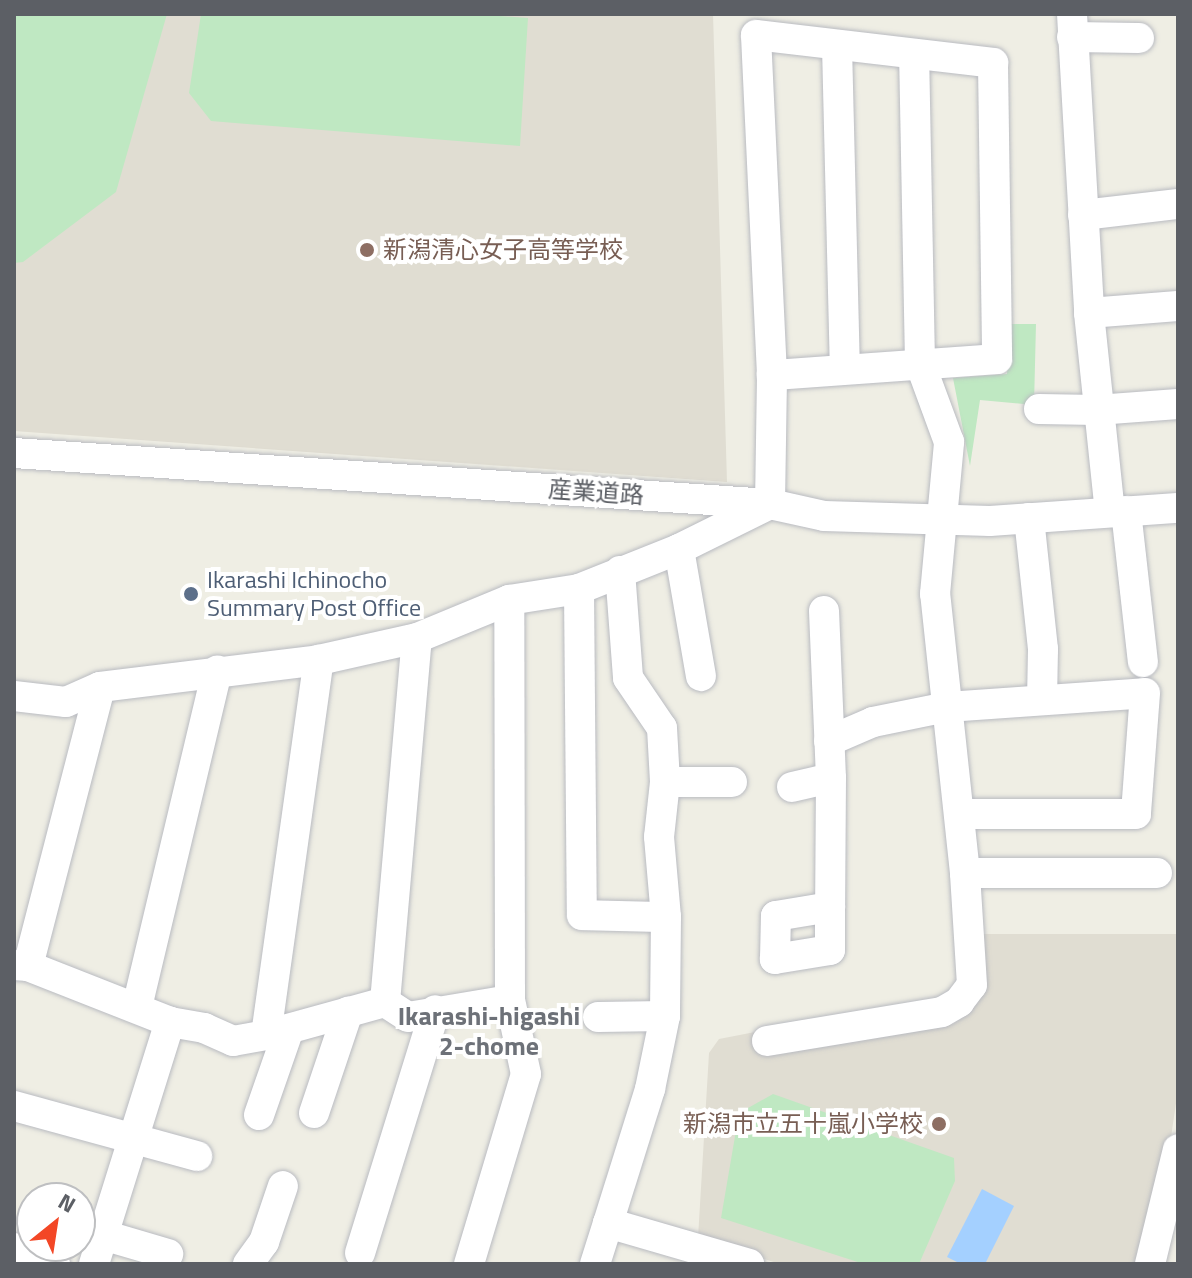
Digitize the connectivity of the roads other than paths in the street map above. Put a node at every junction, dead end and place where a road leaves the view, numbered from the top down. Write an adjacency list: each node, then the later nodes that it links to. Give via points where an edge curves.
1 (1072, 26): 2 (street); 6 (street)
2 (1139, 38)
3 (837, 46): 4 (street); 10 (street); 11 (street, via 756,35)
4 (914, 55): 9 (street); 9 (street, via 993,63 994,78 997,359)
5 (1178, 204): 6 (street)
6 (1083, 215): 8 (street)
7 (1178, 306): 8 (street)
8 (1089, 313): 14 (street)
9 (920, 363): 10 (street); 19 (street, via 949,442)
10 (845, 368): 11 (street)
11 (772, 375): 16 (street)
12 (1178, 404): 14 (street)
13 (1039, 409): 14 (street)
14 (1097, 410): 18 (street)
15 (14, 453): 16 (street, 産業道路)
16 (770, 504): 19 (street, 産業道路, via 824,516); 21 (street)
17 (1178, 508): 18 (street, 産業道路)
18 (1118, 511): 20 (street, 産業道路); 28 (street)
19 (942, 518): 20 (street, 産業道路); 34 (street, via 935,594)
20 (1029, 518): 33 (street, via 1043,649)
21 (679, 549): 22 (street); 30 (street)
22 (620, 571): 23 (street); 37 (street, via 628,678 662,728)
23 (579, 589): 24 (street); 44 (street, via 582,915)
24 (509, 600): 26 (street); 46 (street)
25 (824, 611): 35 (street)
26 (417, 638): 27 (street); 47 (street)
27 (319, 660): 29 (street); 54 (street)
28 (1143, 662)
29 (217, 670): 31 (street); 48 (street)
30 (701, 676)
31 (100, 687): 32 (street, via 66,702); 45 (street)
32 (14, 696)
33 (1042, 700): 34 (street); 40 (street, via 1145,693 1136,814)
34 (947, 707): 35 (street, via 873,722); 40 (street)
35 (829, 741): 36 (street)
36 (831, 778): 39 (street); 43 (street)
37 (665, 782): 38 (street); 44 (street, via 659,837)
38 (732, 782)
39 (792, 787)
40 (959, 814): 41 (street)
41 (965, 873): 42 (street); 55 (street, via 972,985 959,1002 942,1012)
42 (1157, 873)
43 (830, 907)
44 (666, 917): 51 (street)
45 (21, 965): 48 (street)
46 (510, 1000): 49 (street); 71 (street, via 526,1074)
47 (385, 1002): 49 (street, via 408,1017); 50 (street)
48 (137, 1007): 53 (street)
49 (435, 1010): 66 (street)
50 (348, 1012): 54 (street); 57 (street)
51 (665, 1016): 52 (street); 63 (street, via 650,1089)
52 (598, 1017)
53 (170, 1022): 54 (street, via 204,1028 233,1041); 59 (street)
54 (277, 1032): 58 (street)
55 (767, 1041)
56 (14, 1106): 59 (street)
57 (314, 1113)
58 (259, 1115)
59 (134, 1139): 61 (street); 64 (street)
60 (1178, 1149): 74 (street)
61 (197, 1156)
62 (283, 1186): 70 (street, via 264,1242)
63 (608, 1223): 72 (street); 73 (street)
64 (103, 1235): 67 (street); 69 (street)
65 (14, 1248): 68 (street)
66 (360, 1253)
67 (168, 1254)
68 (55, 1264)
69 (94, 1264)
70 (248, 1264)
71 (469, 1264)
72 (595, 1264)
73 (749, 1264)
74 (1150, 1264)

